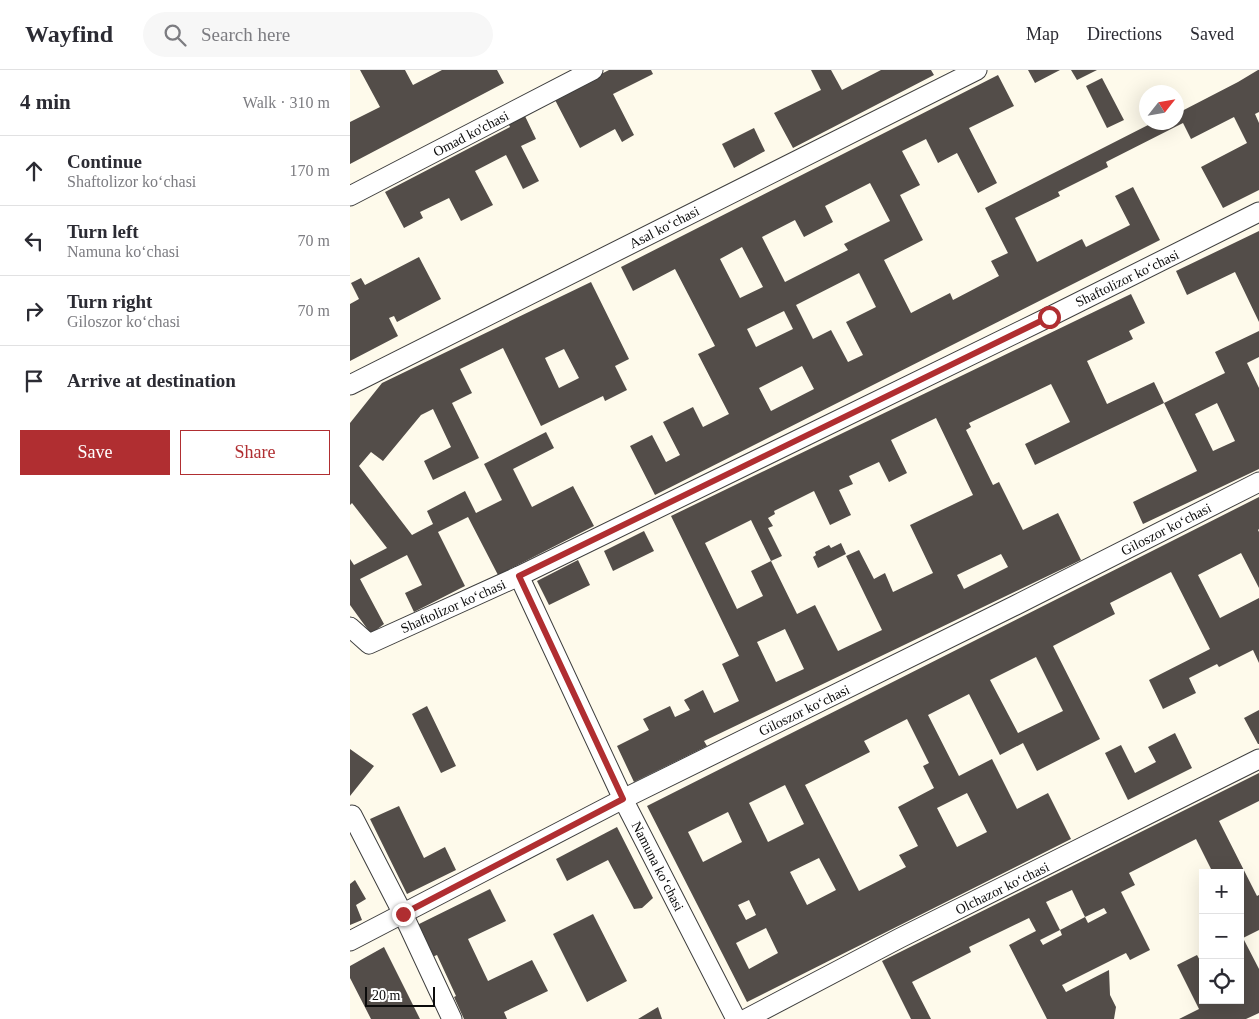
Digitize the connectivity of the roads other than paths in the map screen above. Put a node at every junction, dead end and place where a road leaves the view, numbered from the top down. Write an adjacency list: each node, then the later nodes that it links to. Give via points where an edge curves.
1 (593, 70): 3 (street, Omad ko'chasi)
2 (977, 70): 5 (street, Asal koʻchasi)
3 (350, 196)
4 (1259, 212): 7 (street, Shaftolizor koʻchasi)
5 (350, 385)
6 (1259, 482): 10 (street, Giloszor koʻchasi)
7 (519, 576): 8 (street, Shaftolizor koʻchasi, via 369,644); 10 (street, Namuna koʻchasi)
8 (350, 627)
9 (1259, 759): 16 (street, Olchazor koʻchasi, via 900,938)
10 (623, 799): 12 (street, Giloszor koʻchasi); 15 (street, Namuna koʻchasi)
11 (352, 815): 12 (street)
12 (403, 914): 13 (street, Giloszor koʻchasi); 14 (street)
13 (350, 941)
14 (452, 1019)
15 (736, 1019)
16 (746, 1019)

